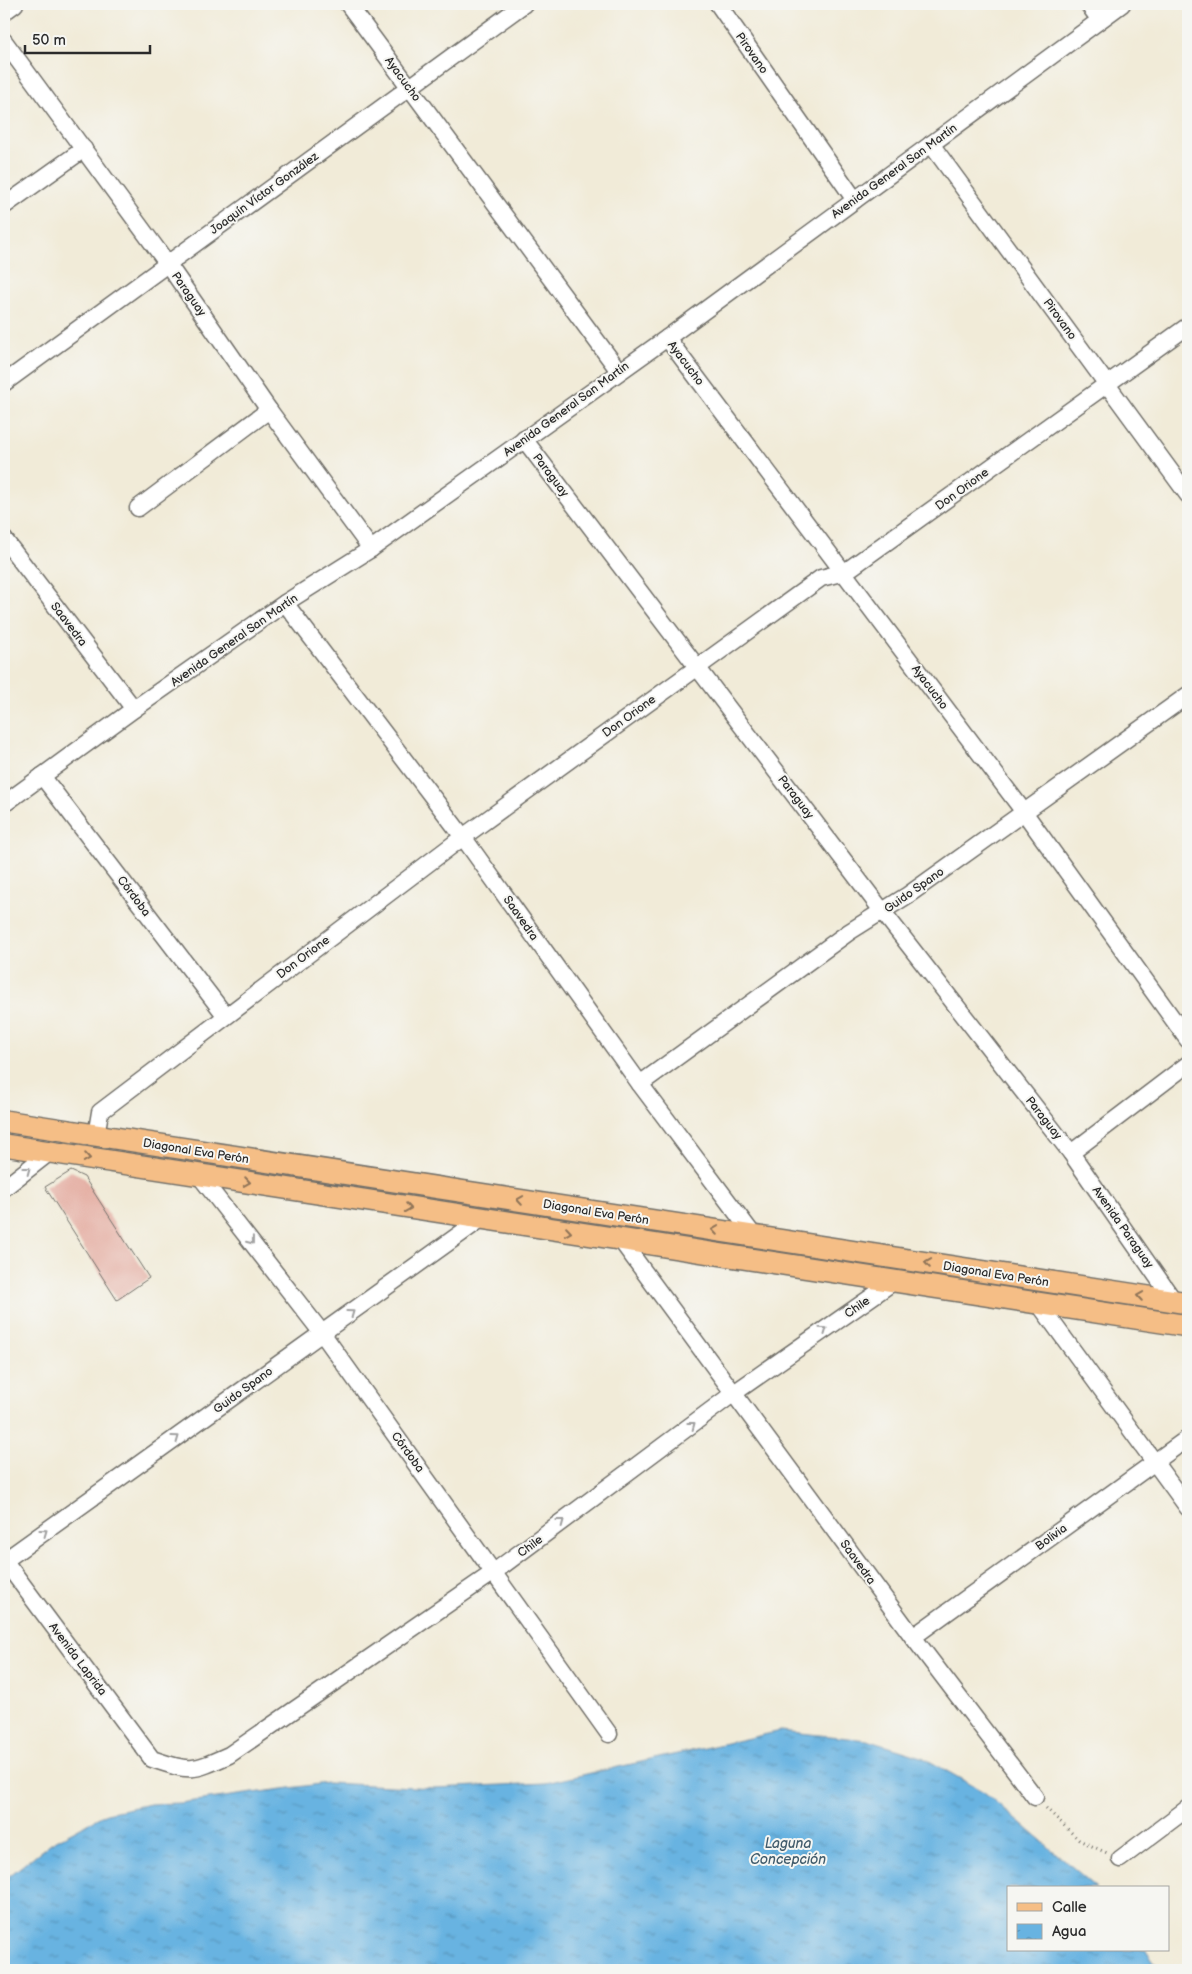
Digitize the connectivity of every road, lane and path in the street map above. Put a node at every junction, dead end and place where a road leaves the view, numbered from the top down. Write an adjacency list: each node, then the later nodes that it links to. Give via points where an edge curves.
1 (15, 4): 7 (street)
2 (348, 4): 10 (street, Ayacucho)
3 (524, 4): 10 (street, Joaquín Víctor González)
4 (718, 4): 13 (street, Pirovano)
5 (1088, 4): 8 (street)
6 (1122, 4): 8 (street, Avenida General San Martín)
7 (4, 12)
8 (1100, 20): 11 (street, Avenida General San Martín)
9 (4, 41): 12 (street, Paraguay)
10 (409, 87): 15 (street, Joaquín Víctor González); 18 (street, Ayacucho)
11 (931, 144): 13 (street, Avenida General San Martín); 20 (street, Pirovano)
12 (84, 149): 14 (street); 15 (street, Paraguay)
13 (855, 200): 17 (street, Avenida General San Martín)
14 (4, 206)
15 (167, 263): 19 (street, Joaquín Víctor González); 21 (street, Paraguay)
16 (1188, 326): 20 (street, Don Orione)
17 (667, 338): 18 (street, Avenida General San Martín); 27 (street, Ayacucho)
18 (619, 371): 22 (street, Avenida General San Martín)
19 (4, 382)
20 (1108, 384): 23 (street, Pirovano); 27 (street, Don Orione)
21 (269, 410): 24 (street); 26 (street, Paraguay)
22 (524, 439): 26 (street, Avenida General San Martín); 29 (street, Paraguay)
23 (1188, 495)
24 (138, 508)
25 (4, 540): 31 (street, Saavedra)
26 (371, 549): 28 (street, Avenida General San Martín)
27 (845, 572): 29 (street, Don Orione, via 821,578); 34 (street, Ayacucho)
28 (285, 603): 31 (street, Avenida General San Martín); 35 (street, Saavedra)
29 (696, 667): 35 (street, Don Orione); 36 (street, Paraguay)
30 (1188, 694): 34 (street, Guido Spano)
31 (134, 709): 32 (street, Avenida General San Martín)
32 (42, 776): 33 (street, Avenida General San Martín); 37 (street, Córdoba)
33 (4, 804)
34 (1024, 812): 36 (street, Guido Spano); 38 (street, Ayacucho)
35 (464, 837): 37 (street, Don Orione); 40 (street, Saavedra)
36 (883, 912): 40 (street, Guido Spano, via 850,932); 45 (street, Paraguay)
37 (225, 1015): 42 (street, Don Orione, via 100,1112)
38 (1188, 1040)
39 (1188, 1064): 45 (street)
40 (640, 1084): 49 (street, Saavedra)
41 (4, 1122): 42 (main road, Diagonal Eva Perón)
42 (96, 1136): 49 (main road, Diagonal Eva Perón, one-way to 42)
43 (4, 1145): 44 (main road, Diagonal Eva Perón)
44 (50, 1152): 46 (main road, Diagonal Eva Perón, one-way to 46); 47 (street, one-way to 44)
45 (1071, 1153): 52 (street, Avenida Paraguay)
46 (199, 1175): 48 (main road, Diagonal Eva Perón, one-way to 48); 55 (street, Córdoba, one-way to 55)
47 (4, 1188)
48 (481, 1219): 50 (main road, Diagonal Eva Perón, one-way to 50); 55 (street, Guido Spano, one-way to 48)
49 (754, 1236): 52 (main road, Diagonal Eva Perón, one-way to 49)
50 (620, 1239): 51 (main road, Diagonal Eva Perón); 56 (street, Saavedra)
51 (893, 1282): 53 (main road, Diagonal Eva Perón); 56 (street, Chile, one-way to 51)
52 (1181, 1302)
53 (1039, 1304): 54 (main road, Diagonal Eva Perón); 58 (street)
54 (1188, 1326)
55 (322, 1333): 60 (street, Guido Spano, one-way to 55); 61 (street, Córdoba)
56 (734, 1393): 61 (street, Chile, one-way to 56); 62 (street, Saavedra)
57 (1188, 1438): 58 (street, Bolivia)
58 (1154, 1462): 59 (street); 62 (street, Bolivia)
59 (1188, 1508)
60 (4, 1560): 64 (street, Avenida Laprida)
61 (494, 1572): 63 (street, Córdoba); 64 (street, Chile, via 229,1755 201,1768 185,1770)
62 (913, 1637): 65 (street, Saavedra)
63 (609, 1734)
64 (152, 1759)
65 (1035, 1797): 67 (path, via 1079,1840)
66 (1188, 1808): 67 (street)
67 (1120, 1859)

